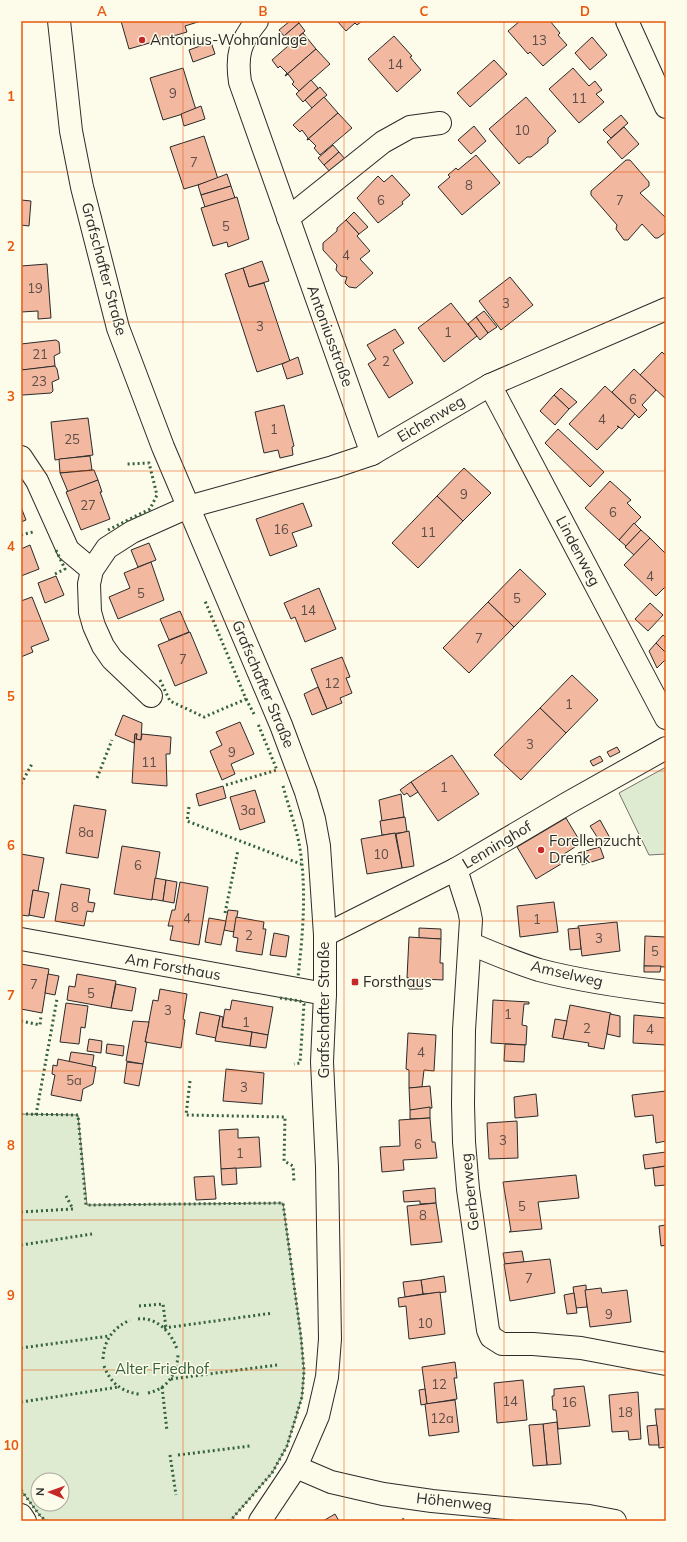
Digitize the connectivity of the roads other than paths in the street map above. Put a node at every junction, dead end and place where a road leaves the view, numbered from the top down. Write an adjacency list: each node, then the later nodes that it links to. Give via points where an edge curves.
1 (59, 21): 11 (street, Grafschafter Straße, via 71,131 108,291 132,368)
2 (257, 21): 6 (street, Antoniusstraße, via 242,40 238,70)
3 (627, 21): 4 (street)
4 (666, 107)
5 (440, 122): 6 (street, via 410,127 383,142)
6 (288, 218): 9 (street, Antoniusstraße)
7 (666, 310): 8 (street, Eichenweg)
8 (490, 385): 9 (street, Eichenweg); 14 (street, Lindenweg)
9 (372, 454): 11 (street, Eichenweg)
10 (21, 457): 12 (street, via 38,481 68,550)
11 (188, 507): 12 (street, via 118,540 106,548); 17 (street, Grafschafter Straße, via 281,725 306,792 319,846)
12 (92, 570): 13 (street, via 89,584 90,612 103,646 112,659)
13 (151, 696)
14 (666, 718)
15 (666, 748): 16 (street, Lenninghof)
16 (456, 869): 17 (street, Lenninghof); 19 (street, Gerberweg, via 469,910)
17 (324, 935): 21 (street, Grafschafter Straße)
18 (21, 939): 21 (street, Am Forsthaus)
19 (471, 944): 20 (street, Amselweg, via 557,974); 22 (street, Gerberweg, via 464,1030 464,1142 468,1189 491,1337 502,1344 581,1348)
20 (666, 992)
21 (325, 994): 23 (street, Grafschafter Straße, via 322,1062 330,1241 330,1339 327,1377 318,1416)
22 (666, 1364)
23 (296, 1467): 24 (street, Höhenweg, via 331,1482); 27 (street, Grafschafter Straße)
24 (495, 1514): 28 (street, Höhenweg, via 589,1516)
25 (21, 1515): 26 (street)
26 (25, 1521)
27 (260, 1521)
28 (615, 1521)

